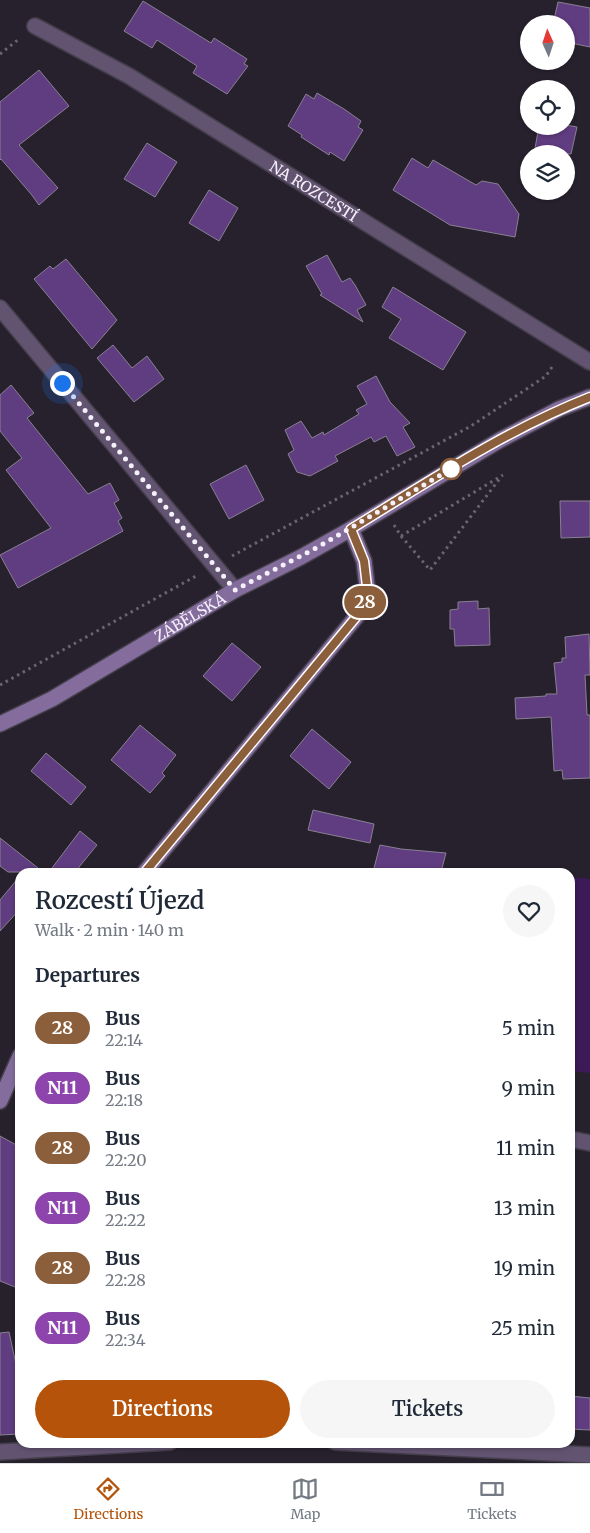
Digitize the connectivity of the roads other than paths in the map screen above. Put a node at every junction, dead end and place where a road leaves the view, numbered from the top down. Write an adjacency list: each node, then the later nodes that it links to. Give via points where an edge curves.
1 (35, 26): 3 (street, NA ROZCESTÍ, via 129,76)
2 (0, 308): 6 (street)
3 (590, 362)
4 (590, 397): 5 (main road, ZÁBĚLSKÁ, via 559,409 500,440)
5 (351, 529): 6 (main road, ZÁBĚLSKÁ); 8 (main road, via 364,561 368,595 362,610)
6 (235, 590): 7 (main road, ZÁBĚLSKÁ, via 52,699)
7 (0, 724)
8 (148, 868)
9 (15, 1067): 10 (main road)
10 (0, 1101)
11 (575, 1140): 12 (street)
12 (590, 1143)
13 (68, 1448): 15 (street)
14 (453, 1448): 16 (street)
15 (0, 1452)
16 (590, 1455)

